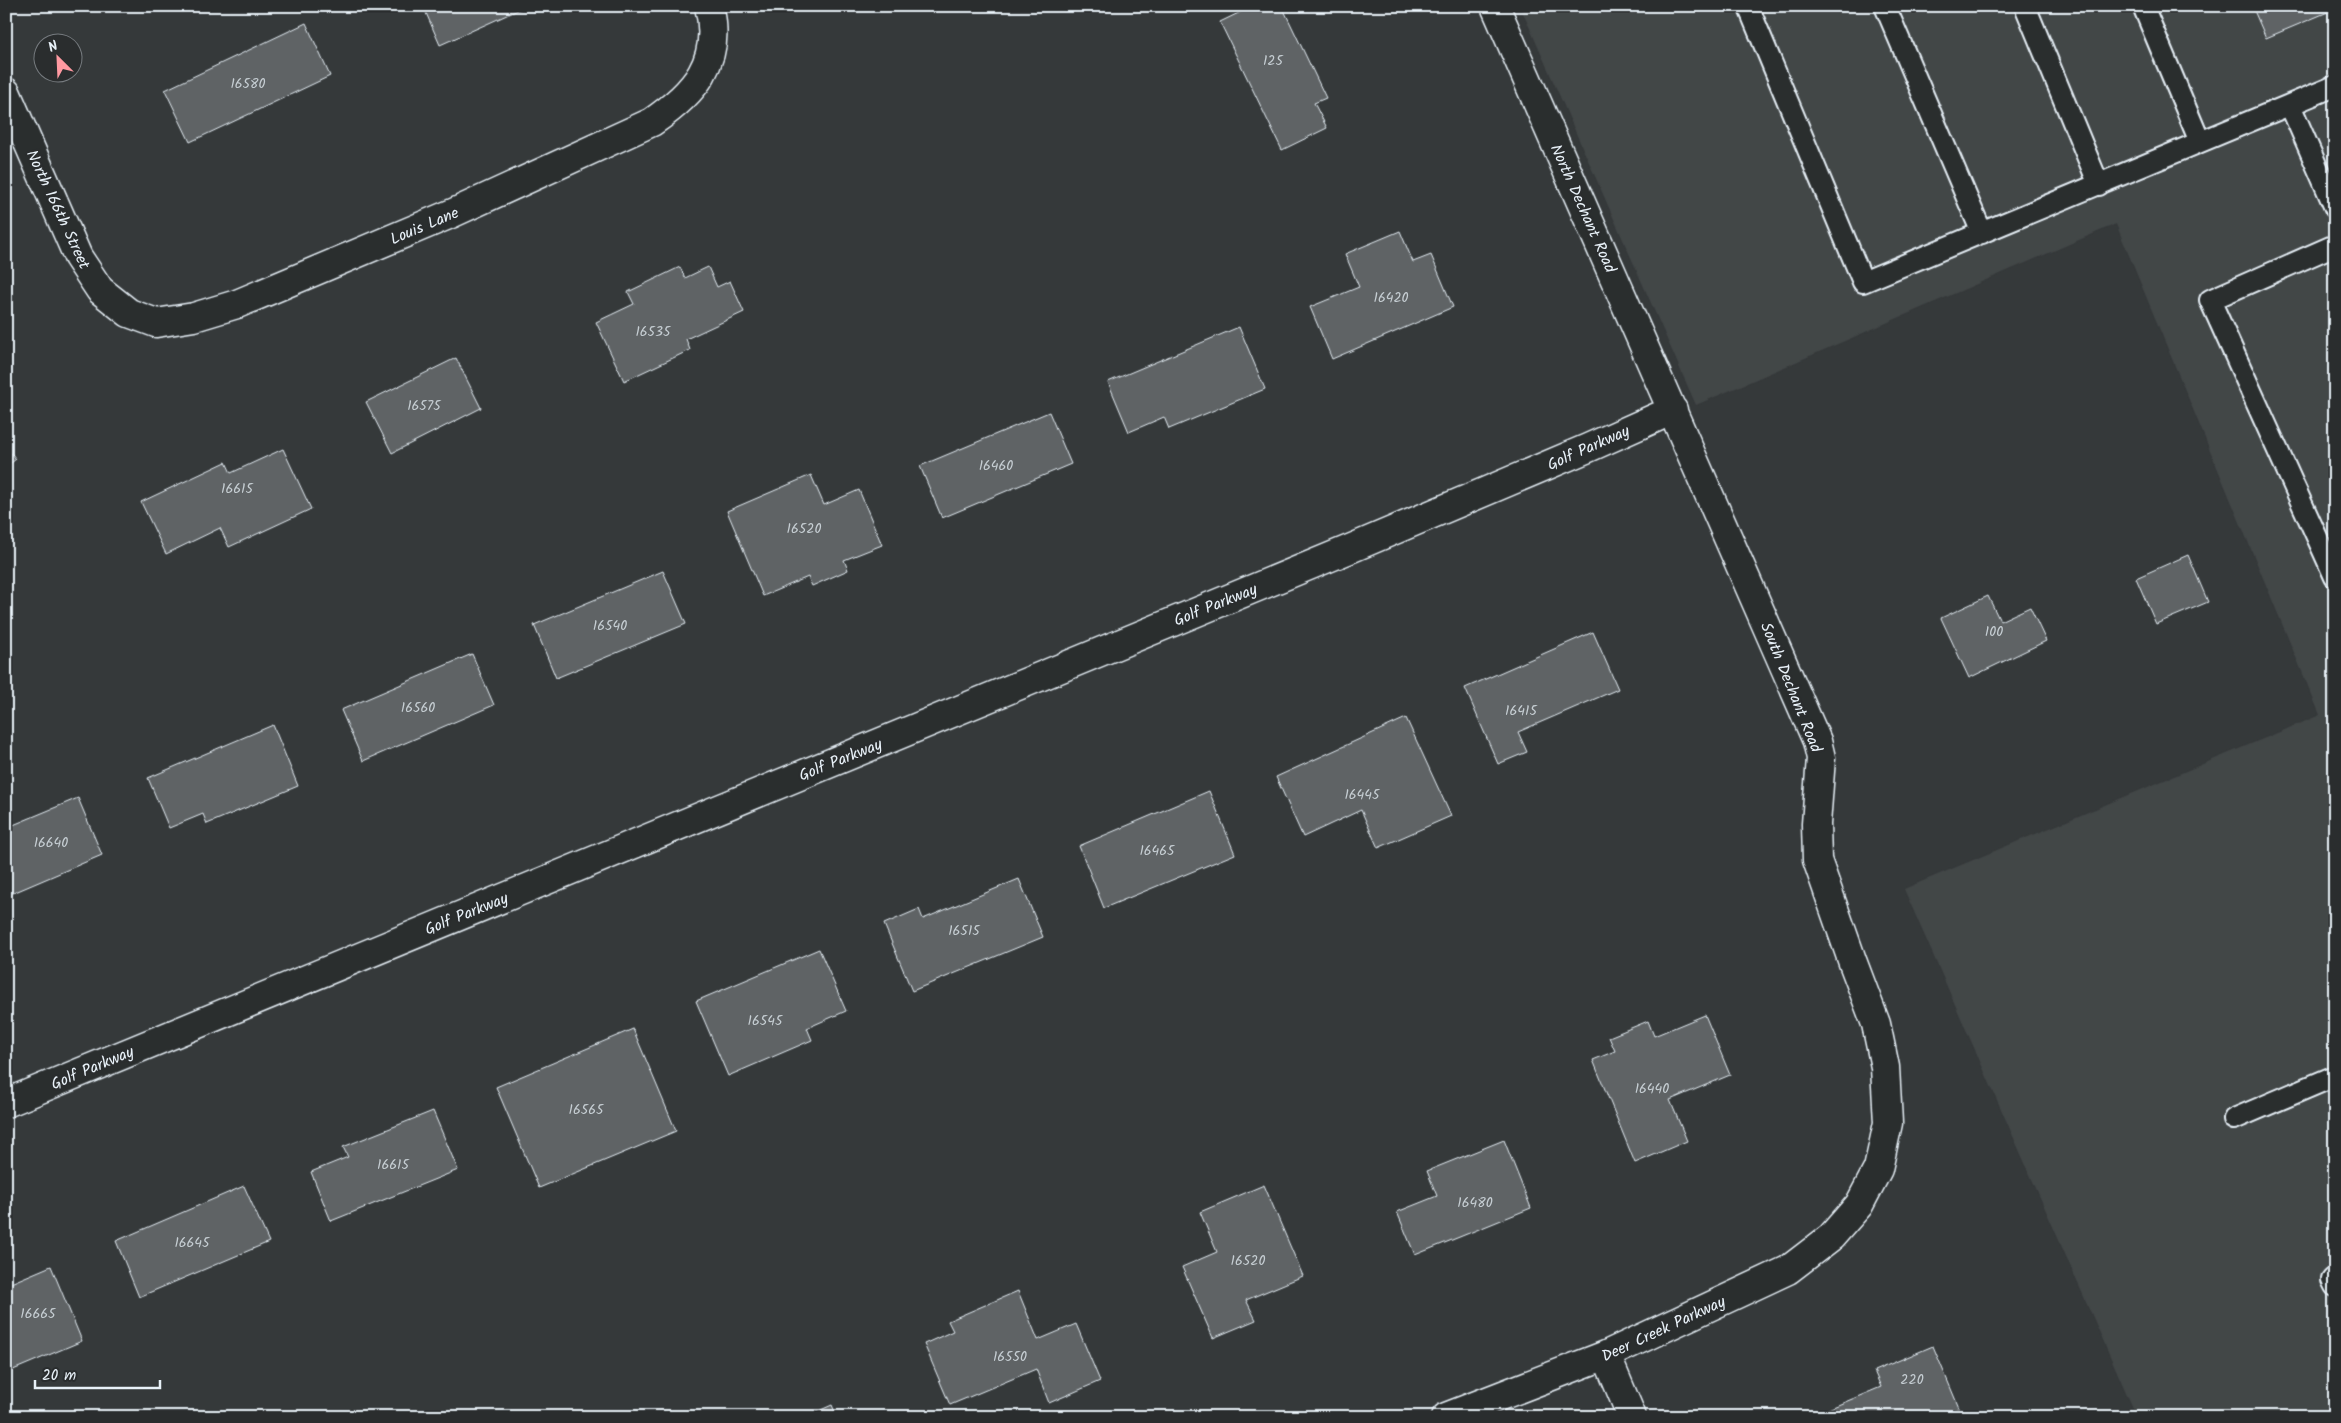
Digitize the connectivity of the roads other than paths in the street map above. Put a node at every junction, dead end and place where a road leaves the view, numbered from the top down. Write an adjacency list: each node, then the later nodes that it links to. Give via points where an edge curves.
1 (709, 6): 15 (street, Louis Lane, via 711,50 700,79 678,104 652,122 454,213 237,304 194,317 156,323)
2 (1495, 6): 16 (street, North Dechant Road)
3 (1748, 6): 13 (lane, via 1863,282)
4 (1885, 6): 13 (lane)
5 (2025, 6): 11 (lane)
6 (2143, 6): 10 (lane)
7 (2335, 86): 9 (lane)
8 (6, 92): 15 (street, North 166th Street, via 78,257 100,290)
9 (2290, 105): 10 (lane); 12 (lane)
10 (2200, 142): 11 (lane)
11 (2099, 184): 13 (lane)
12 (2335, 208)
13 (1982, 233)
14 (2335, 245): 17 (lane, via 2210,300)
15 (129, 313)
16 (1673, 410): 19 (street, Golf Parkway, via 1352,548); 21 (street, South Dechant Road, via 1817,741 1821,758 1817,860 1876,1024 1885,1067 1888,1123 1878,1170)
17 (2335, 577)
18 (2335, 1076): 20 (lane)
19 (6, 1104)
20 (2234, 1119)
21 (1859, 1205): 24 (street, Deer Creek Parkway, via 1831,1237 1788,1270)
22 (2335, 1277): 23 (lane, via 2332,1280)
23 (2335, 1286)
24 (1606, 1354): 25 (street, Deer Creek Parkway); 26 (street)
25 (1446, 1417)
26 (1632, 1417)

